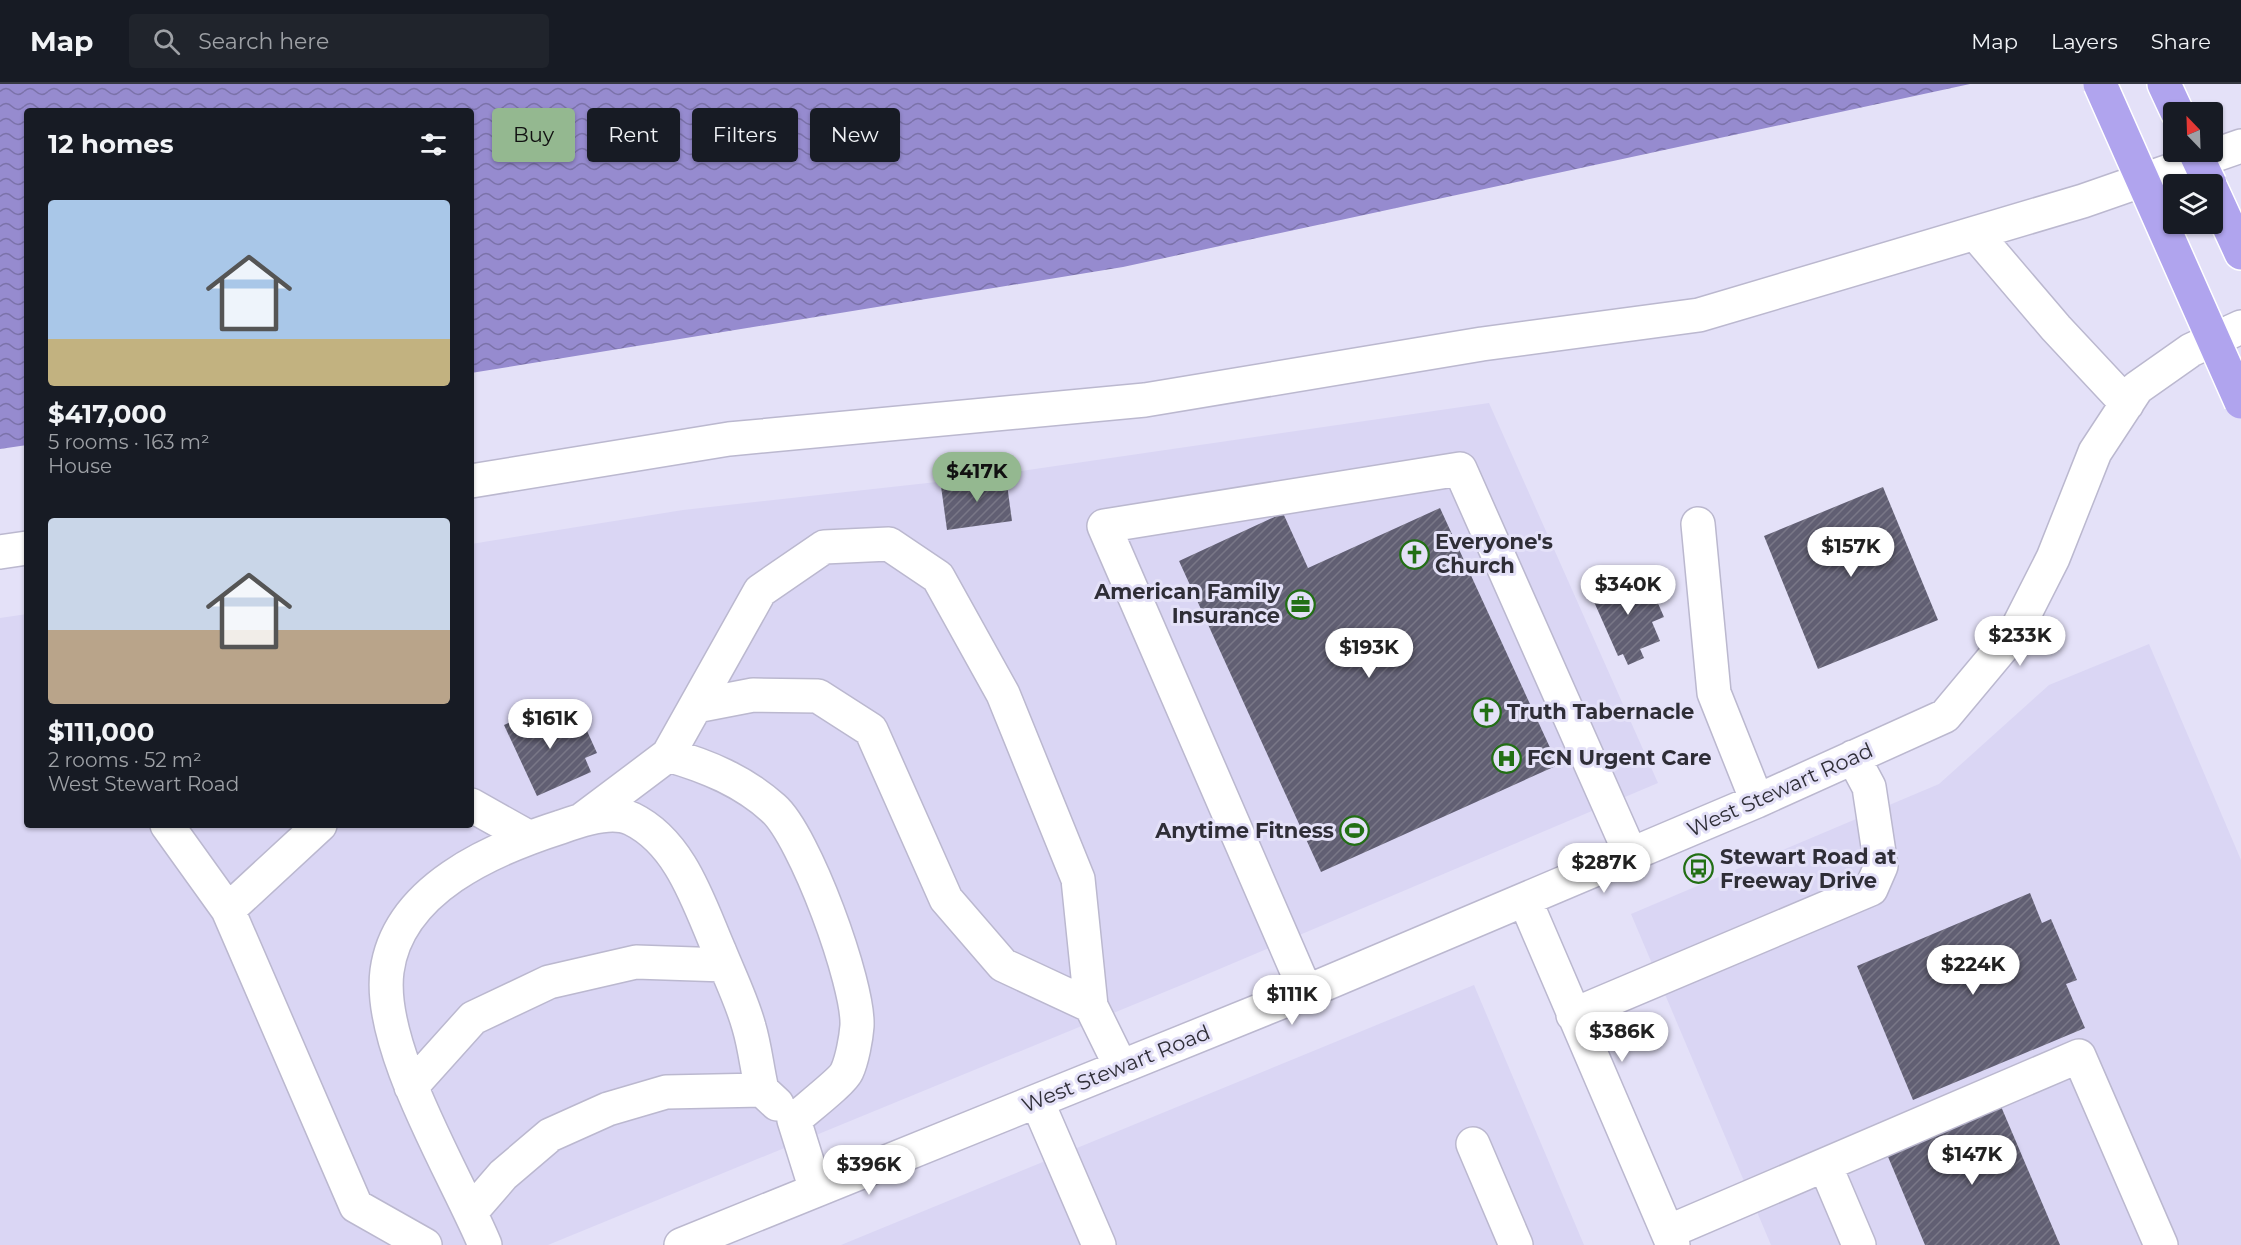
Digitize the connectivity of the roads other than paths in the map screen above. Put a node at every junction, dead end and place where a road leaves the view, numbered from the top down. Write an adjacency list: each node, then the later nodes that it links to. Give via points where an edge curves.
1 (2100, 84): 9 (highway, bridge)
2 (2164, 84): 3 (highway)
3 (2172, 102)
4 (2241, 146): 6 (street, via 2083,201)
5 (2223, 214): 7 (highway)
6 (1975, 233): 10 (street); 11 (street, via 1699,315 1482,344 1146,400 729,439)
7 (2241, 253)
8 (2241, 327): 10 (street, West Stewart Road, via 2191,350 2137,388)
9 (2241, 402)
10 (2127, 404): 17 (street, West Stewart Road, via 2095,452 2053,558 2016,631 1945,716)
11 (474, 481)
12 (1698, 524): 18 (street, via 1714,693)
13 (24, 548): 14 (street)
14 (0, 552)
15 (696, 706): 16 (street); 29 (street, via 753,695 818,696 871,730 946,898 1003,964); 29 (street, via 760,591 824,547 889,544 938,577 1003,694 1078,879)
16 (668, 755): 20 (street); 35 (street, via 703,765 740,784 775,809 818,886 836,936 857,1026 847,1072)
17 (1853, 757): 18 (street, West Stewart Road); 30 (street, via 1869,787 1881,866 1871,889)
18 (1757, 801): 24 (street, West Stewart Road)
19 (474, 808): 23 (street)
20 (583, 819): 23 (street); 27 (street, via 631,818 664,843 687,876)
21 (169, 828): 26 (street)
22 (317, 828): 26 (street)
23 (528, 837): 32 (street, via 470,864 430,894 397,933 387,972 390,1019)
24 (1631, 855): 25 (street, West Stewart Road); 28 (street, via 1461,469 1104,526)
25 (1525, 900): 28 (street, West Stewart Road); 30 (street)
26 (228, 910): 41 (street, via 356,1206)
27 (725, 965): 32 (street, via 636,962 549,982 473,1018); 33 (street, via 749,1027)
28 (1306, 992): 31 (street, West Stewart Road)
29 (1091, 1005): 31 (street)
30 (1573, 1015): 40 (street)
31 (1121, 1067): 34 (street, West Stewart Road)
32 (411, 1087): 39 (street)
33 (762, 1090): 35 (street); 39 (street, via 666,1092 608,1108 550,1135 503,1175)
34 (1037, 1101): 38 (street, West Stewart Road); 44 (street)
35 (794, 1120): 38 (street)
36 (1473, 1144): 45 (street)
37 (1825, 1165): 40 (street); 46 (street); 47 (street, via 2079,1056)
38 (816, 1190): 43 (street, West Stewart Road)
39 (471, 1212): 42 (street)
40 (1671, 1239)
41 (425, 1245)
42 (485, 1245)
43 (681, 1245)
44 (1099, 1245)
45 (1516, 1245)
46 (1859, 1245)
47 (2161, 1245)

